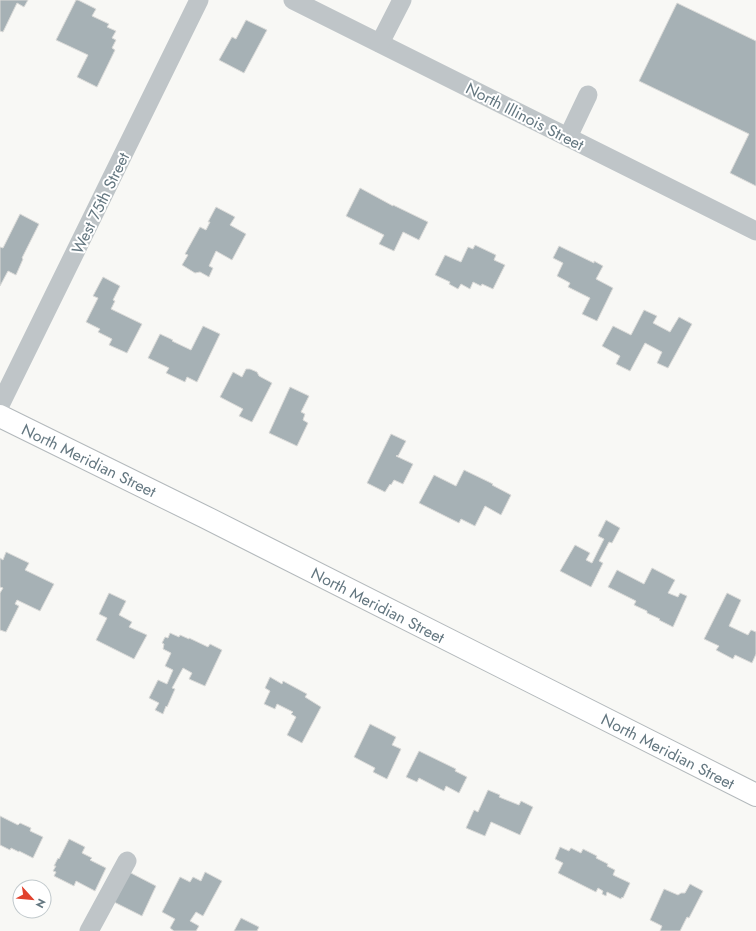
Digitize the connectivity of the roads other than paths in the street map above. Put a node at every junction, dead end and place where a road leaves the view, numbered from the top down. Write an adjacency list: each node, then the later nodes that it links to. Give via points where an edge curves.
1 (199, 0): 8 (street, West 75th Street)
2 (293, 0): 4 (street, North Illinois Street)
3 (402, 0): 4 (street)
4 (380, 44): 6 (street, North Illinois Street)
5 (588, 95): 6 (street)
6 (568, 137): 7 (street, North Illinois Street)
7 (756, 231)
8 (0, 405)
9 (0, 416): 10 (main road, North Meridian Street)
10 (756, 795)
11 (127, 861): 12 (street)
12 (89, 931)

